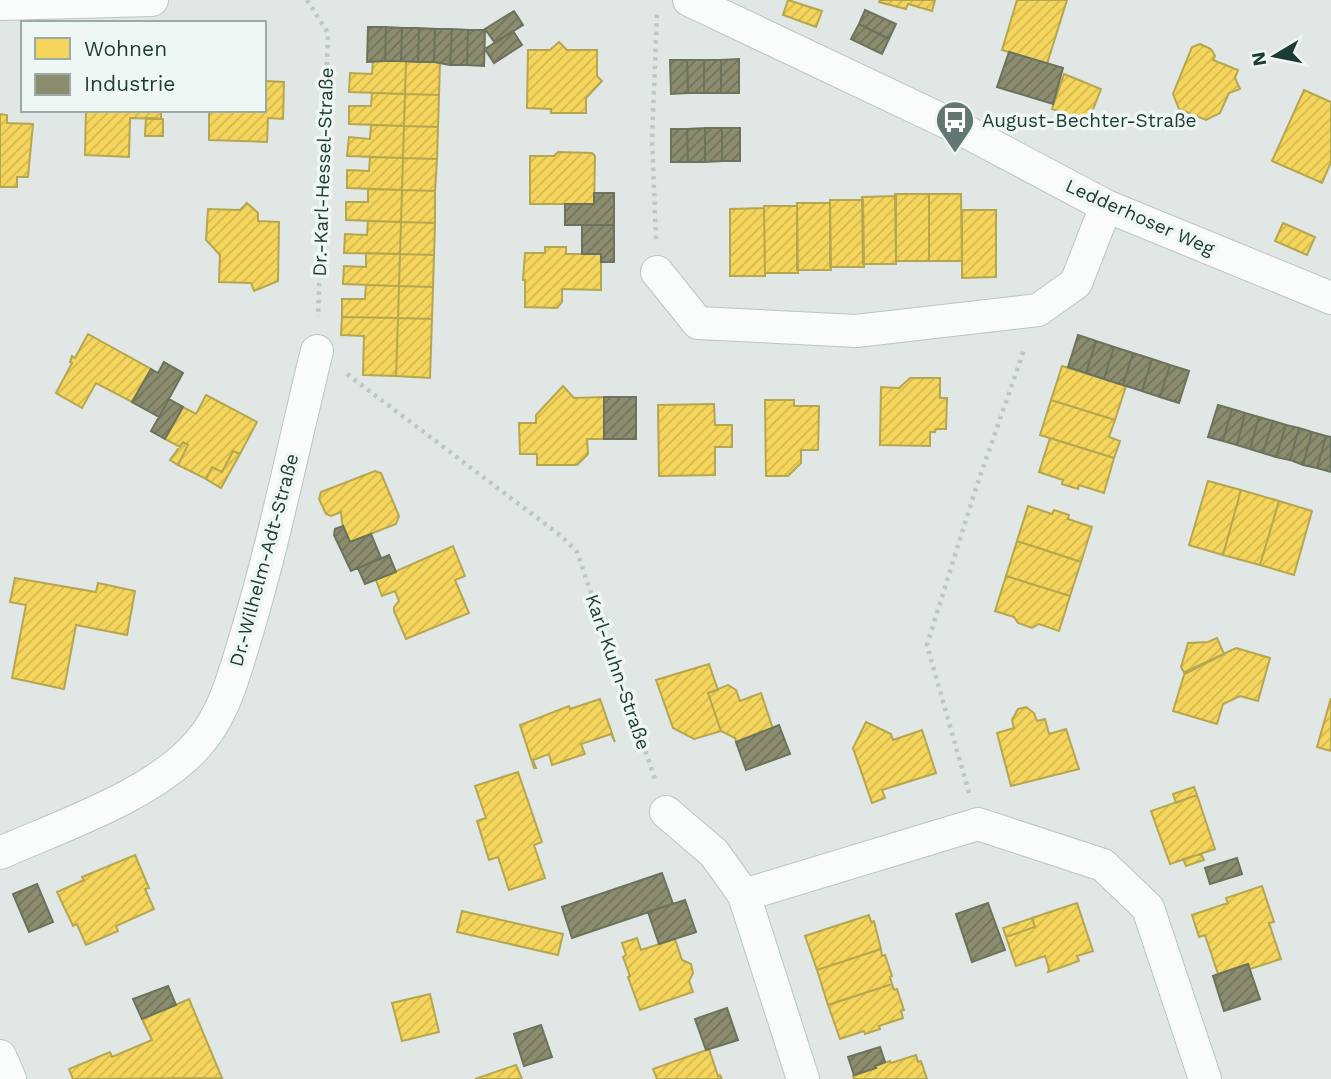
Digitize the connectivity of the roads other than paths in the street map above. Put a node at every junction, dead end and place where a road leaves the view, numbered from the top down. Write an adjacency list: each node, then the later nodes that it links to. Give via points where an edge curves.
1 (152, 0): 3 (street)
2 (690, 0): 4 (street, Ledderhoser Weg, via 963,130)
3 (0, 4)
4 (1106, 206): 5 (street, via 1076,283 1038,310 856,331 698,323); 6 (street, Ledderhoser Weg)
5 (657, 272)
6 (1331, 298)
7 (317, 351): 9 (street, Dr.-Wilhelm-Adt-Straße, via 260,589 219,713 199,744 152,783)
8 (666, 812): 10 (street, via 714,853)
9 (0, 853)
10 (744, 895): 13 (street); 14 (street, via 978,824 1103,865 1148,908)
11 (0, 1056): 12 (street)
12 (10, 1079)
13 (803, 1079)
14 (1205, 1079)

